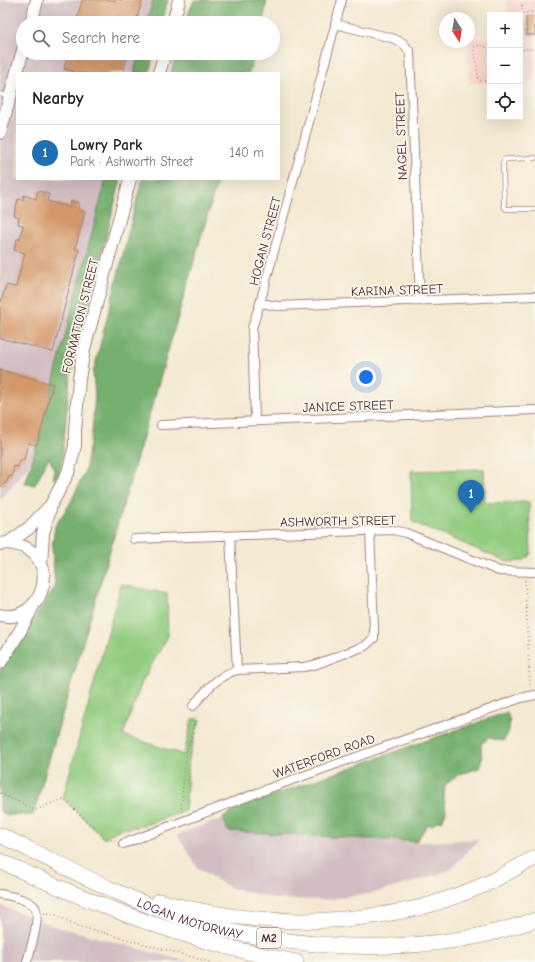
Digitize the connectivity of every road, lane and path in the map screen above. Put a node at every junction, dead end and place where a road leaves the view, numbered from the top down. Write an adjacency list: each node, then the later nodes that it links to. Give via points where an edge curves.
1 (37, 0): 6 (main road)
2 (179, 0): 7 (main road)
3 (342, 0): 8 (street, HOGAN STREET)
4 (522, 5): 5 (path, via 523,13)
5 (535, 12)
6 (33, 16)
7 (175, 16)
8 (336, 24): 22 (street, NAGEL STREET, via 392,38 404,43 410,52); 23 (street, HOGAN STREET)
9 (487, 48): 15 (path, via 479,45 474,47 473,54 477,62 479,80)
10 (535, 49): 11 (path)
11 (523, 51)
12 (19, 60): 16 (main road)
13 (163, 60): 14 (main road)
14 (159, 72)
15 (487, 81)
16 (5, 96): 17 (main road)
17 (0, 133)
18 (535, 158): 20 (lane, via 507,159 503,164 506,209)
19 (130, 180): 27 (main road, FORMATION STREET, via 84,349 78,379 75,446 68,473)
20 (535, 209)
21 (535, 296): 22 (street, KARINA STREET)
22 (420, 301): 23 (street, KARINA STREET, via 276,306)
23 (260, 303): 25 (street, HOGAN STREET, via 252,328)
24 (535, 410): 25 (street, JANICE STREET)
25 (255, 421): 26 (street, JANICE STREET)
26 (161, 425)
27 (51, 505): 31 (main road, FORMATION STREET, via 29,528); 32 (main road, FORMATION STREET, via 43,533)
28 (370, 530): 29 (street, ASHWORTH STREET); 34 (street, ASHWORTH STREET, via 406,533 499,571); 38 (street, via 374,638 365,646 314,665)
29 (230, 536): 30 (street, ASHWORTH STREET); 38 (street)
30 (134, 539)
31 (4, 544): 32 (main road, via 18,544 28,549)
32 (41, 564): 35 (main road, FORMATION STREET, via 44,586)
33 (535, 572): 34 (street, ASHWORTH STREET)
34 (525, 573): 39 (path)
35 (34, 605): 36 (main road, via 25,612 15,615); 37 (main road)
36 (0, 615)
37 (0, 663)
38 (237, 670): 40 (street, via 215,681)
39 (533, 696): 42 (street, WATERFORD ROAD, via 285,783)
40 (193, 706): 42 (path, via 196,720 186,753 181,806)
41 (0, 793): 44 (path, via 35,810 63,799 105,838)
42 (183, 822): 44 (street, WATERFORD ROAD)
43 (0, 835): 48 (highway, LOGAN MOTORWAY / M2)
44 (123, 844)
45 (535, 858): 48 (highway, via 484,885 437,903 363,917 314,921 278,920 193,910 156,900)
46 (0, 861): 53 (highway, LOGAN MOTORWAY / M2, via 63,890 152,924 228,947)
47 (0, 894): 49 (street, via 26,901 33,905)
48 (142, 902): 50 (highway, LOGAN MOTORWAY / M2, via 216,929 292,942 339,946 389,946 462,939)
49 (37, 912): 51 (street); 52 (path, via 54,914 78,926)
50 (535, 920)
51 (27, 962)
52 (210, 962)
53 (296, 962)

